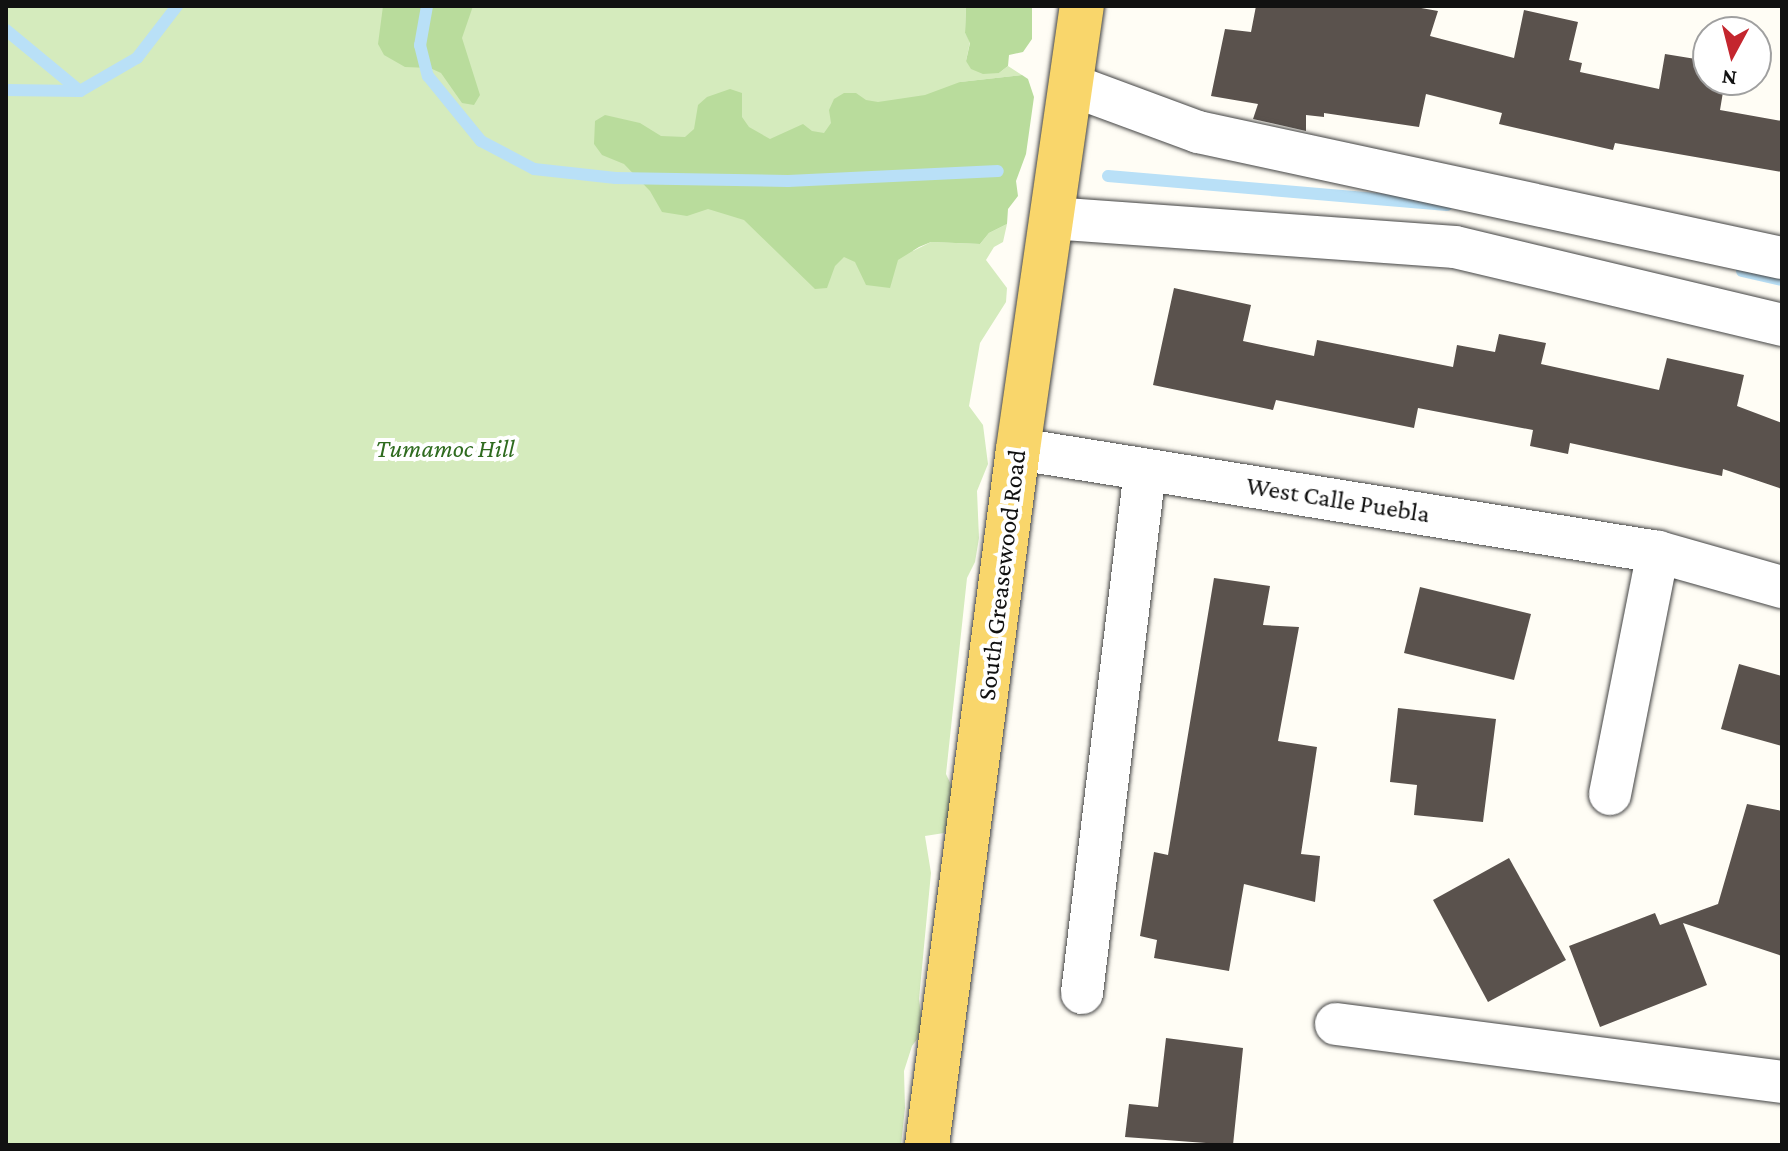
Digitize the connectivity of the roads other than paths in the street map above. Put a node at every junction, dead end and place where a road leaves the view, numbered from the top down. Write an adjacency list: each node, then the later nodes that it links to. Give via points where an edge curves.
1 (1082, 6): 2 (main road, South Greasewood Road)
2 (1071, 85): 3 (main road, South Greasewood Road); 4 (street, via 1198,132)
3 (1051, 218): 5 (street, via 1455,247); 6 (main road, South Greasewood Road)
4 (1782, 258)
5 (1782, 325)
6 (1018, 449): 7 (street, West Calle Puebla); 14 (main road, South Greasewood Road)
7 (1145, 470): 8 (street, West Calle Puebla); 11 (street)
8 (1658, 552): 9 (street, West Calle Puebla); 10 (street)
9 (1782, 587)
10 (1610, 794)
11 (1082, 993)
12 (1336, 1024): 13 (street)
13 (1782, 1082)
14 (927, 1145)

